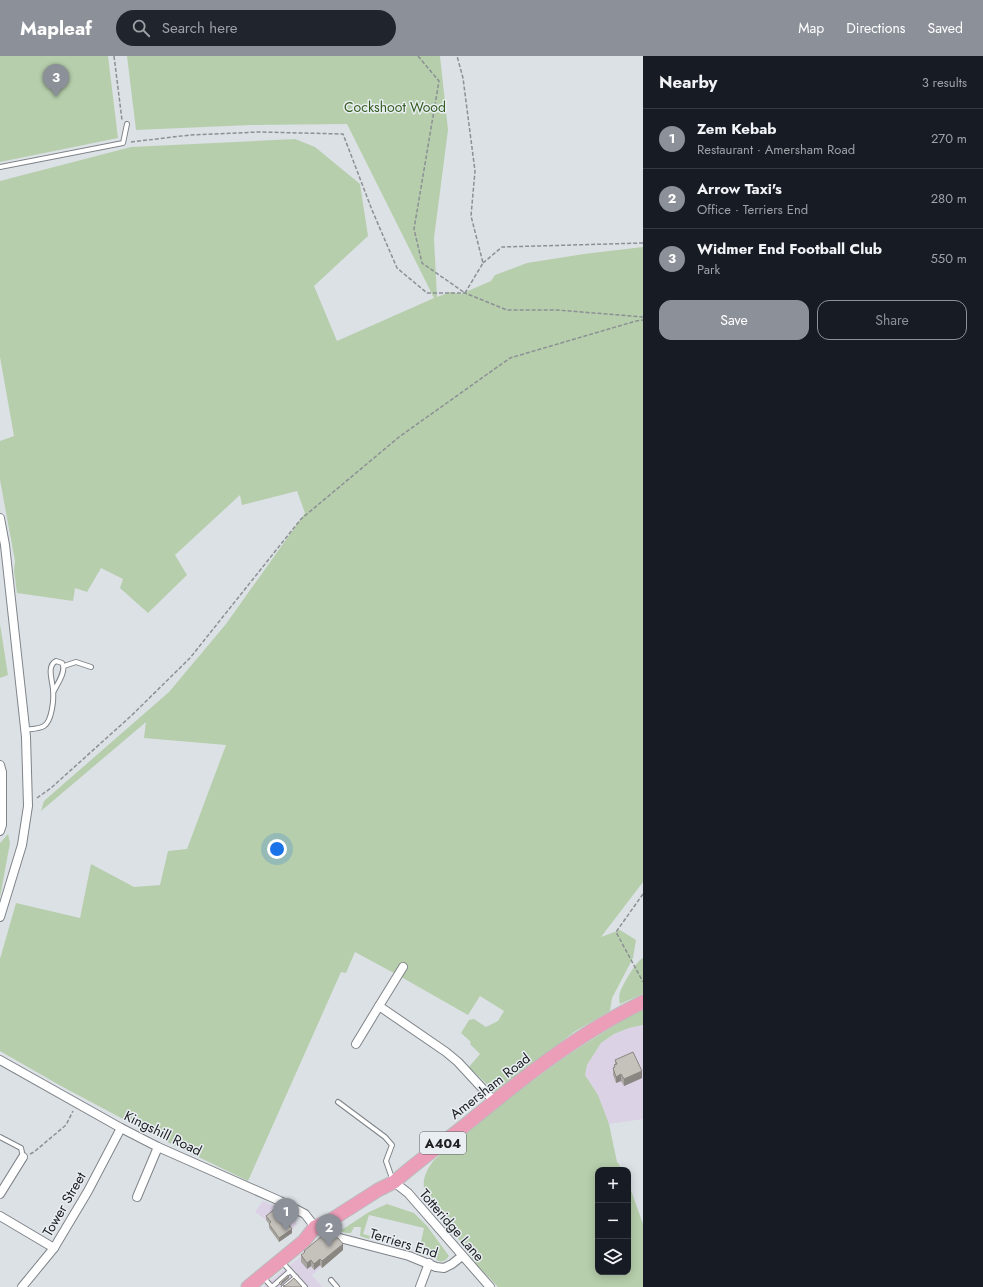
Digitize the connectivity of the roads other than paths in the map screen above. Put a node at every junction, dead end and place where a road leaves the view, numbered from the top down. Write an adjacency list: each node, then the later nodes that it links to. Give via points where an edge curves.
1 (127, 124): 2 (lane, via 123,143)
2 (0, 167)
3 (0, 518): 7 (street)
4 (64, 666): 5 (lane, via 76,662); 6 (lane); 6 (lane, via 56,661 51,666)
5 (91, 667)
6 (54, 691): 7 (lane, via 48,722 41,727)
7 (25, 730): 10 (street, via 28,806 22,845)
8 (0, 766): 9 (street)
9 (0, 830)
10 (0, 917)
11 (403, 966): 13 (street)
12 (643, 1002): 17 (main road, Amersham Road / A404, via 615,1016 563,1050)
13 (379, 1006): 14 (street); 17 (street, via 458,1062)
14 (356, 1044)
15 (0, 1060): 18 (street, Kingshill Road)
16 (338, 1102): 22 (lane, via 392,1145 386,1161)
17 (494, 1102): 22 (main road, Amersham Road / A404)
18 (120, 1128): 20 (street, Kingshill Road); 28 (street, Tower Street, via 88,1191)
19 (0, 1137): 21 (lane, via 21,1148)
20 (158, 1147): 24 (street); 26 (street, Kingshill Road, via 280,1201 304,1214)
21 (23, 1158): 23 (street)
22 (394, 1182): 26 (main road, Amersham Road / A404, via 331,1220); 29 (street, Totteridge Lane, via 408,1193)
23 (1, 1189)
24 (136, 1197)
25 (0, 1216): 28 (street)
26 (315, 1226): 30 (main road, Amersham Road / A404, via 304,1240)
27 (336, 1237): 31 (street, Terriers End)
28 (54, 1248): 37 (street, Tower Street)
29 (462, 1256): 31 (street, Terriers End, via 444,1268); 43 (street, Totteridge Lane)
30 (280, 1260): 32 (lane); 33 (main road, Amersham Road / A404)
31 (428, 1263): 42 (street)
32 (290, 1271): 34 (lane); 39 (lane)
33 (262, 1276): 38 (main road, Amersham Road / A404); 39 (lane)
34 (296, 1277): 36 (lane); 40 (lane)
35 (331, 1280): 41 (lane)
36 (302, 1286)
37 (22, 1287)
38 (248, 1287)
39 (272, 1287)
40 (284, 1287)
41 (337, 1287)
42 (420, 1287)
43 (490, 1287)

